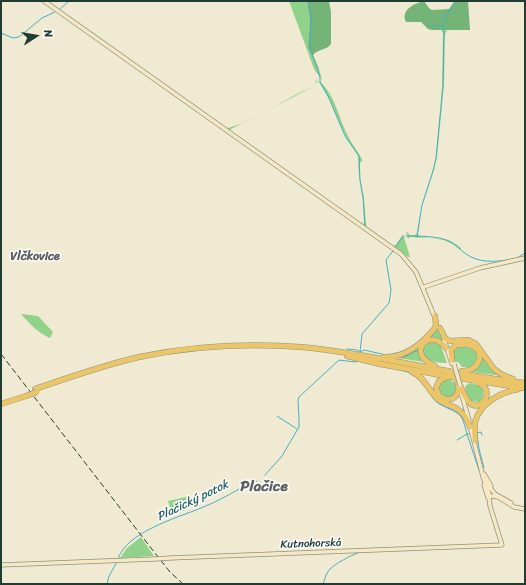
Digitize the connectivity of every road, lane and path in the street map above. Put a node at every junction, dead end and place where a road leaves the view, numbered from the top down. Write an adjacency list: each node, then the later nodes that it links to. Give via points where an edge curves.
1 (44, 1): 3 (main road, via 393,248 406,259)
2 (525, 258): 3 (main road, via 480,268)
3 (424, 287): 4 (main road)
4 (435, 316): 5 (main road); 9 (highway, via 434,329 412,350 399,356)
5 (440, 328): 6 (main road); 15 (highway, via 445,338 450,341 468,340 476,344 494,369)
6 (444, 340): 7 (main road); 10 (main road)
7 (446, 348): 10 (main road); 11 (highway, via 435,340 428,340 423,345 422,358)
8 (360, 356): 9 (highway); 12 (highway); 14 (highway, via 283,349 213,350 141,360); 14 (highway, via 267,345 198,348 140,357); 18 (highway)
9 (383, 357): 11 (highway)
10 (453, 363): 13 (highway, via 452,347 468,344 477,349 480,357 478,365 472,370); 17 (main road, bridge); 17 (main road, bridge)
11 (435, 366): 13 (highway)
12 (402, 368): 17 (highway); 20 (highway, via 420,376 436,398 459,410)
13 (462, 371): 15 (highway)
14 (78, 376): 19 (highway, bridge)
15 (514, 379): 18 (highway)
16 (471, 380): 17 (highway); 17 (highway, via 482,385 487,391 486,399 480,404 467,401); 18 (highway)
17 (457, 382): 20 (main road); 21 (main road)
18 (525, 385): 21 (highway, via 503,393 487,404 476,420)
19 (1, 403)
20 (470, 427): 22 (main road)
21 (475, 441): 22 (main road)
22 (482, 471): 23 (main road); 24 (main road); 25 (main road)
23 (492, 494): 24 (main road); 25 (main road); 26 (main road, via 514,507)
24 (501, 497): 26 (main road)
25 (491, 508): 27 (main road)
26 (525, 509)
27 (498, 532): 28 (main road, via 498,541); 28 (main road, Kutnohorská, via 502,545)
28 (493, 546): 29 (main road, Kutnohorská, bridge)
29 (1, 565)

